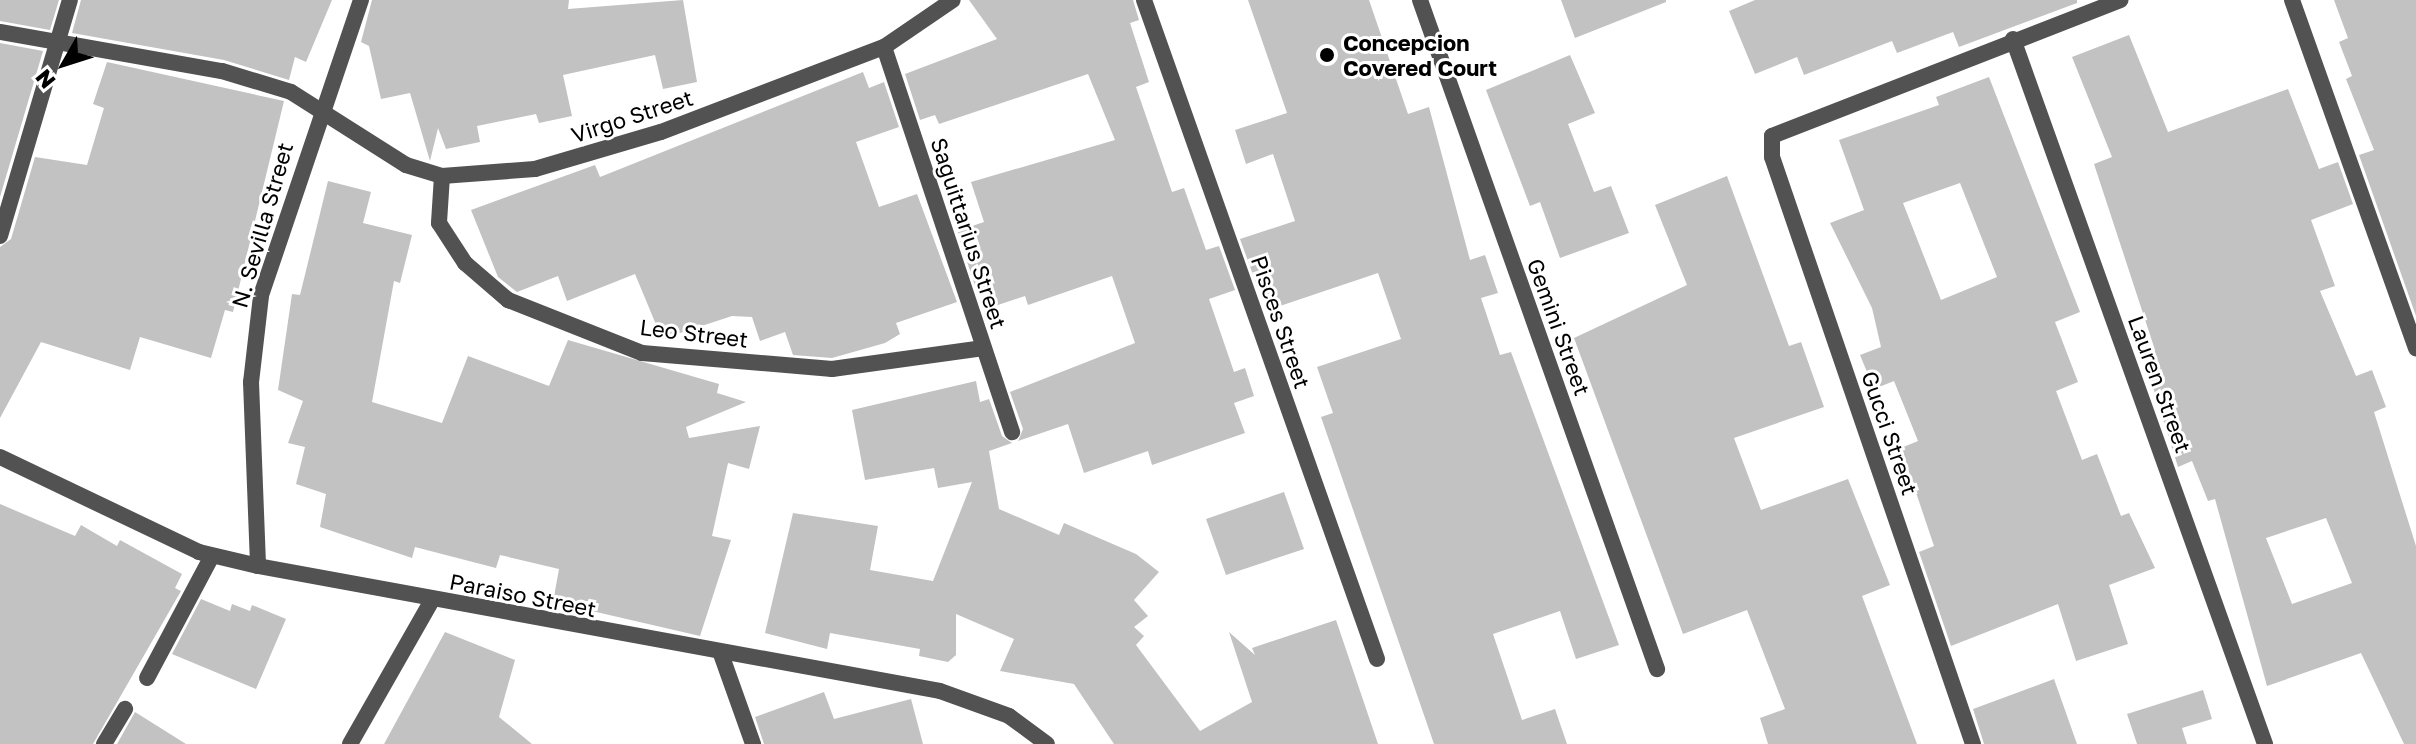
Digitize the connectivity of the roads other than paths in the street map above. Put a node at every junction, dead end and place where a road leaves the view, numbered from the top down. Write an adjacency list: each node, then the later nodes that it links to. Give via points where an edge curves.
1 (70, 0): 10 (street)
2 (361, 0): 12 (street, N. Sevilla Street)
3 (953, 0): 11 (street, Virgo Street)
4 (1144, 0): 23 (street, Pisces Street)
5 (1420, 0): 24 (street, Gemini Street)
6 (2120, 0): 9 (street)
7 (2292, 0): 16 (street)
8 (0, 32): 10 (street, Virgo Street)
9 (2013, 39): 31 (street, Gucci Street, via 1772,136 1772,157); 32 (street, Lauren Street)
10 (55, 47): 12 (street, Virgo Street, via 222,71); 14 (street)
11 (884, 47): 13 (street, Virgo Street, via 647,137 535,169); 15 (street, Saguittarius Street)
12 (319, 107): 13 (street, Virgo Street, via 406,165); 20 (street, N. Sevilla Street, via 254,340)
13 (442, 176): 15 (street, Leo Street, via 439,223 465,263 508,300 642,353 832,369)
14 (0, 236)
15 (984, 348): 17 (street, Saguittarius Street)
16 (2416, 349)
17 (1012, 432)
18 (0, 457): 19 (street, Paraiso Street)
19 (212, 556): 20 (street, Paraiso Street); 25 (street)
20 (258, 566): 21 (street, Paraiso Street)
21 (432, 600): 22 (street, Paraiso Street); 28 (street)
22 (721, 654): 29 (street); 30 (street, Paraiso Street, via 940,691 1009,716)
23 (1377, 659)
24 (1657, 669)
25 (147, 678)
26 (125, 709): 27 (street)
27 (104, 744)
28 (350, 744)
29 (753, 744)
30 (1047, 744)
31 (1973, 744)
32 (2265, 744)

